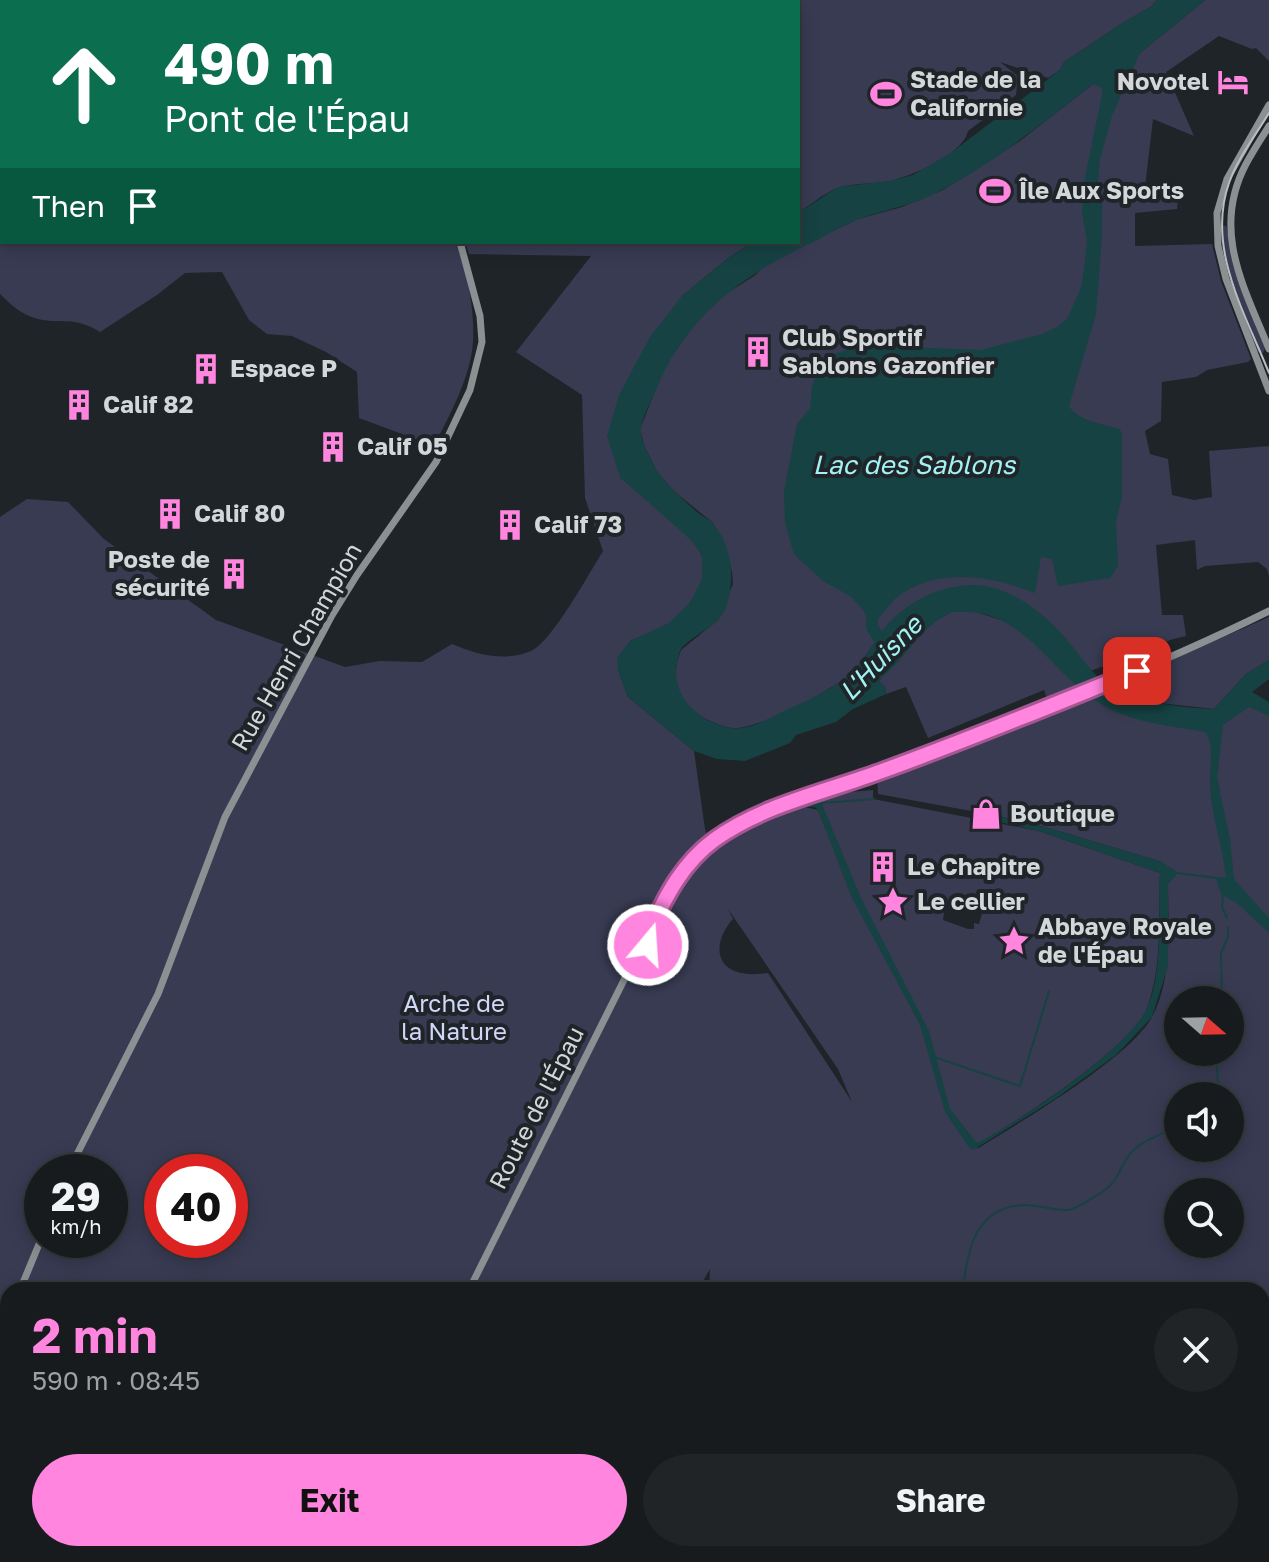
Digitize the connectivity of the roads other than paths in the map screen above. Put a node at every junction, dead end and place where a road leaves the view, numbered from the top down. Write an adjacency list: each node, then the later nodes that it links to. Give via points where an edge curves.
1 (1269, 105): 5 (street, via 1227,179 1217,213 1226,279)
2 (1269, 126): 4 (street, via 1241,174 1229,229 1234,262)
3 (461, 244): 9 (street, Rue Henri Champion, via 482,342 470,390 436,462 331,617 225,817 140,1032)
4 (1269, 349)
5 (1269, 391)
6 (1269, 611): 7 (street, via 1192,649 735,826 688,863)
7 (651, 928): 8 (street, via 654,941); 8 (street, via 639,931)
8 (642, 944): 12 (street, Route de l'Épau)
9 (77, 1154)
10 (33, 1258): 11 (street)
11 (23, 1282)
12 (473, 1282)

